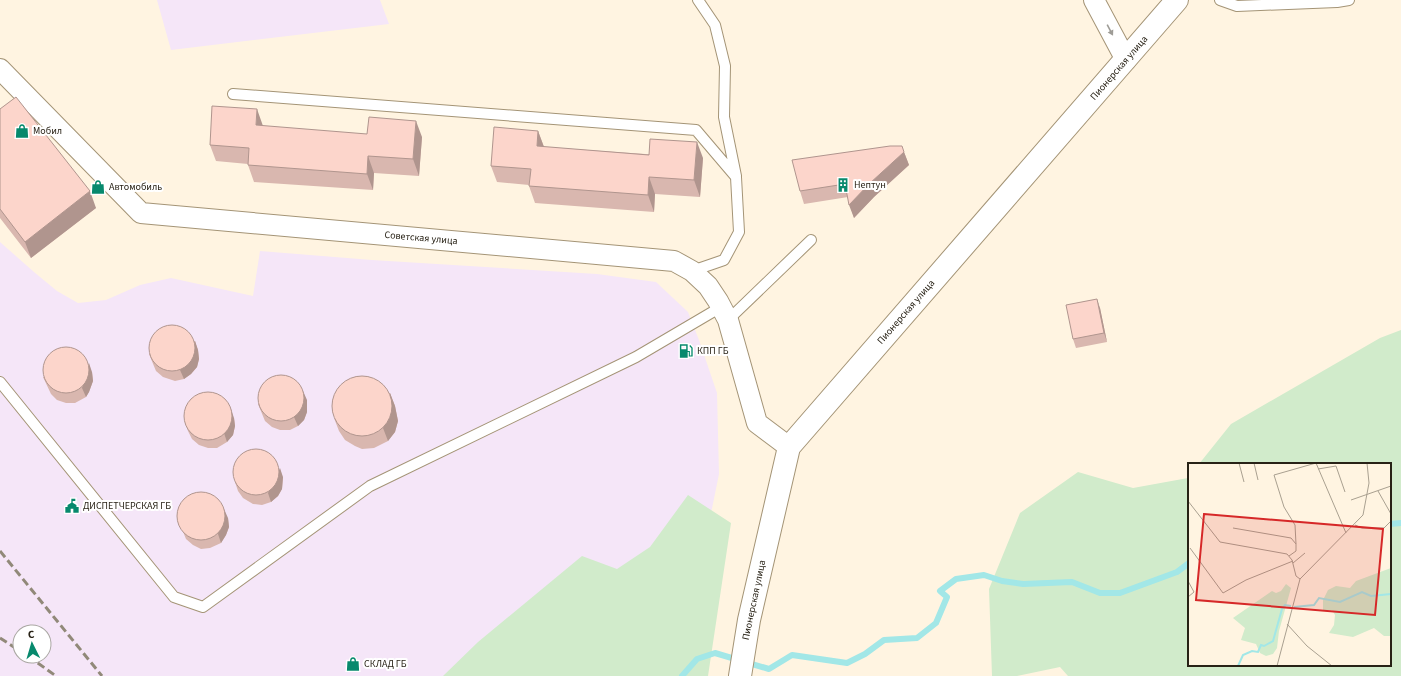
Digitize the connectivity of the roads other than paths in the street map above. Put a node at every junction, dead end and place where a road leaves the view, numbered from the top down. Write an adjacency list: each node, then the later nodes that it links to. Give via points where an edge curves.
1 (698, 0): 9 (lane, via 715,26 726,66 724,117)
2 (1094, 0): 6 (street, one-way to 6)
3 (1177, 0): 6 (main road, Пионерская улица)
4 (1220, 0): 5 (lane, via 1237,6)
5 (1350, 0)
6 (1126, 60): 14 (main road, Пионерская улица)
7 (0, 69): 11 (street, Советская улица, via 141,213 674,261)
8 (233, 94): 9 (lane, via 696,130)
9 (736, 177): 11 (lane, via 739,232 724,260)
10 (811, 240): 12 (lane)
11 (692, 271): 12 (street, Советская улица, via 708,286)
12 (725, 313): 13 (lane, via 370,486 203,606 174,597); 14 (street, Советская улица, via 757,423)
13 (0, 382)
14 (789, 447): 15 (main road, Пионерская улица, via 749,620)
15 (740, 676)

